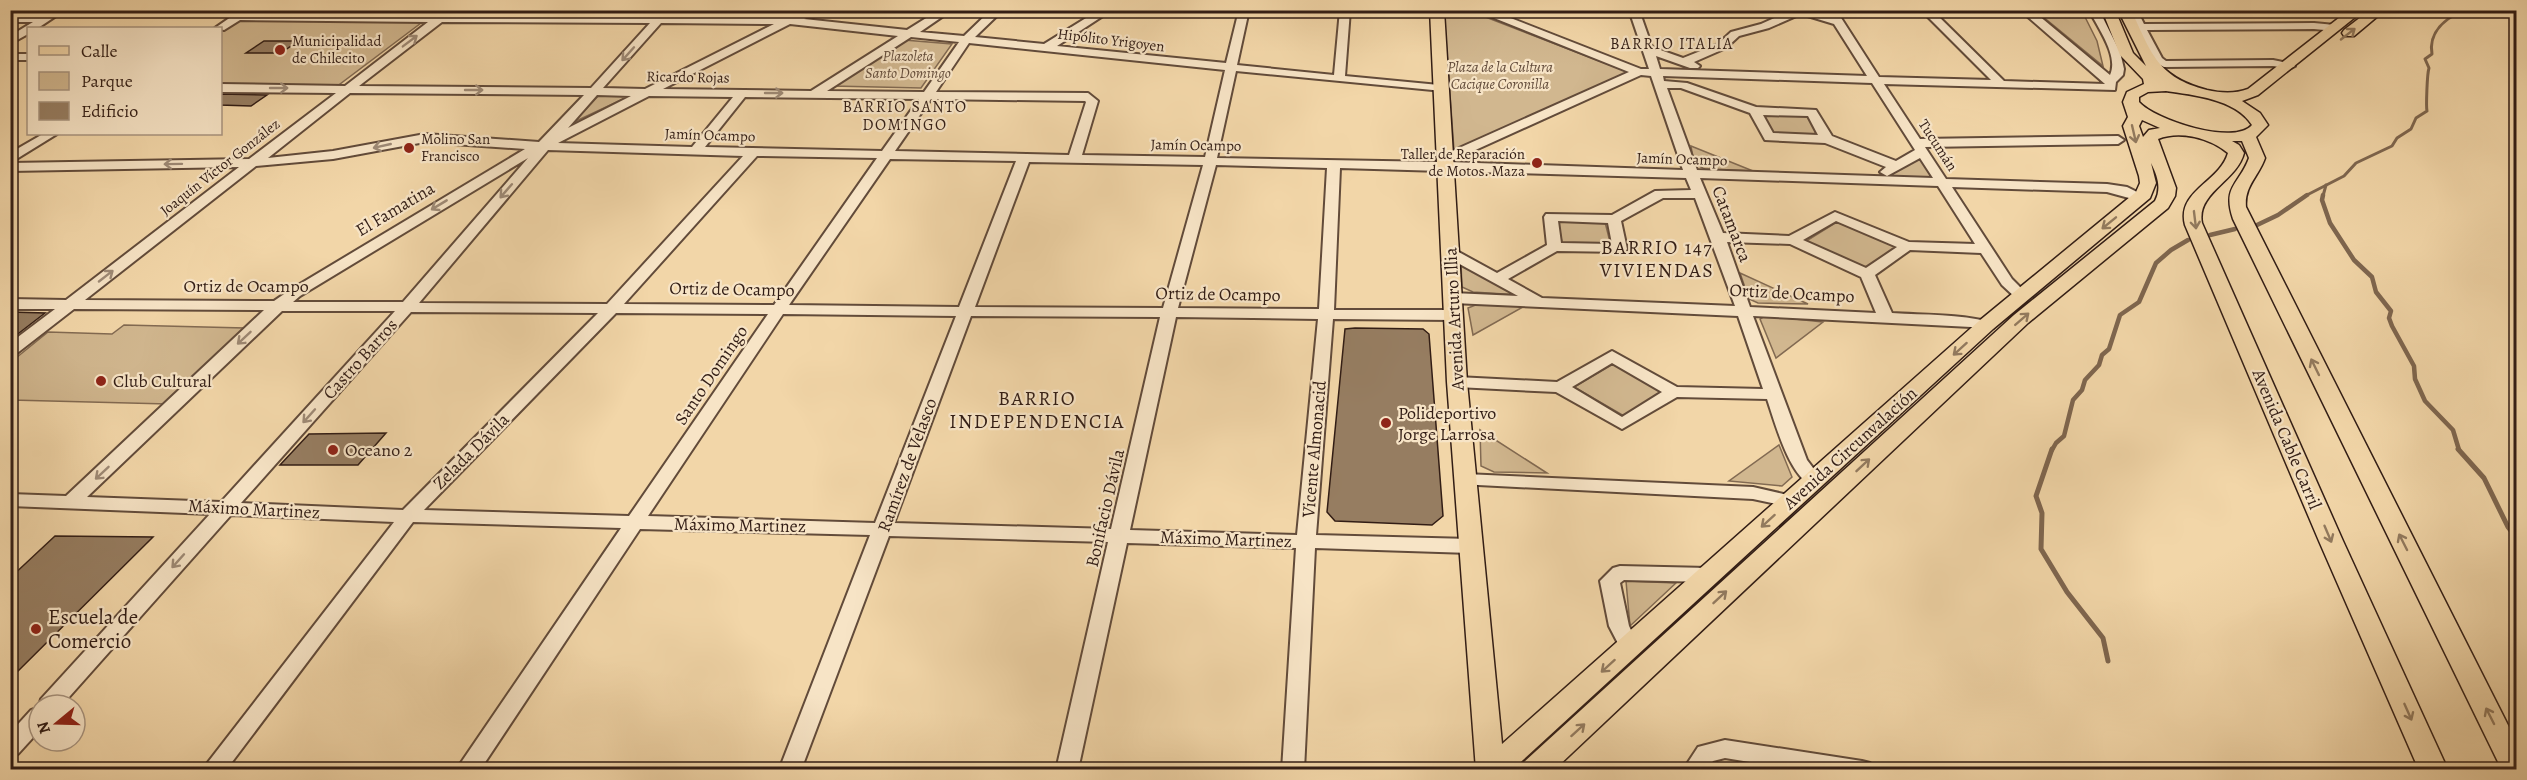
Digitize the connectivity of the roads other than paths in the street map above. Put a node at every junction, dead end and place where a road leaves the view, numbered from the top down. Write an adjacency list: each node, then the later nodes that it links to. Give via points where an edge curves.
1 (60, 10): 27 (street)
2 (450, 10): 28 (street, Joaquín Víctor González)
3 (564, 10): 29 (street)
4 (667, 10): 30 (street, Castro Barros)
5 (795, 10): 31 (street)
6 (822, 10): 31 (street, El Famatina)
7 (947, 10): 38 (street)
8 (998, 10): 39 (street, Santo Domingo)
9 (1107, 10): 41 (street)
10 (1244, 10): 47 (street, Bonifacio Dávila)
11 (1345, 10): 51 (street)
12 (1437, 10): 58 (main road, Avenida Arturo Illia)
13 (1479, 10): 48 (street)
14 (1634, 10): 42 (street, Catamarca)
15 (1830, 10): 32 (street, Tucumán)
16 (1926, 10): 54 (street)
17 (2025, 10): 52 (street)
18 (2094, 10): 52 (street, via 2117,57 2118,74)
19 (2108, 10): 56 (main road, via 2127,55 2150,78)
20 (2124, 10): 60 (main road, via 2156,72)
21 (2132, 10): 35 (street)
22 (2358, 10): 36 (main road)
23 (2379, 10): 68 (main road, one-way to 23, via 2260,102)
24 (1799, 11): 32 (street); 45 (street, via 1735,34 1722,46)
25 (244, 14): 28 (street, Hipólito Yrigoyen); 34 (street)
26 (10, 19): 27 (street)
27 (44, 19): 33 (street)
28 (438, 20): 29 (street, Hipólito Yrigoyen); 57 (street, Joaquín Víctor González, one-way to 28)
29 (551, 20): 30 (street, Hipólito Yrigoyen)
30 (657, 21): 31 (street, Hipólito Yrigoyen); 59 (street, Castro Barros, one-way to 59)
31 (788, 21): 38 (street, Hipólito Yrigoyen); 61 (street, El Famatina)
32 (1837, 22): 53 (street, Tucumán)
33 (32, 27)
34 (222, 27)
35 (2141, 27): 36 (street); 46 (street, via 2157,60 2164,63)
36 (2335, 28): 46 (main road)
37 (27, 30): 40 (street)
38 (907, 34): 39 (street, Hipólito Yrigoyen); 63 (street)
39 (966, 40): 41 (street, Hipólito Yrigoyen); 64 (street, Santo Domingo)
40 (10, 41)
41 (1047, 48): 47 (street, Hipólito Yrigoyen)
42 (1648, 49): 45 (street); 50 (street, Catamarca)
43 (10, 57): 44 (street)
44 (27, 57)
45 (1684, 62): 49 (street)
46 (2289, 66): 65 (main road, via 2249,95)
47 (1232, 69): 51 (street, Hipólito Yrigoyen); 81 (street, Bonifacio Dávila)
48 (1639, 72): 50 (street); 83 (street)
49 (1720, 76): 50 (street); 53 (street)
50 (1658, 78): 67 (street); 87 (street, Catamarca)
51 (1339, 79): 58 (street, Hipólito Yrigoyen)
52 (2110, 81): 54 (street, via 2111,88 2106,89)
53 (1877, 82): 54 (street); 74 (street, Tucumán)
54 (2002, 85)
55 (222, 88): 57 (street, Ricardo Rojas, one-way to 57)
56 (2146, 88): 60 (main road); 66 (main road, via 2132,95)
57 (347, 89): 59 (street, Ricardo Rojas, one-way to 59); 82 (street, Joaquín Víctor González)
58 (1439, 89): 83 (main road, Avenida Arturo Illia)
59 (595, 90): 61 (street, Ricardo Rojas); 73 (street, Castro Barros)
60 (2191, 90): 65 (main road)
61 (650, 91): 62 (street, Ricardo Rojas); 73 (street, El Famatina)
62 (742, 93): 63 (street, Ricardo Rojas, one-way to 63); 75 (street)
63 (815, 93): 64 (street, Ricardo Rojas)
64 (928, 94): 77 (street, Santo Domingo); 80 (street, Ricardo Rojas, via 1088,97 1092,101 1090,113)
65 (2210, 95): 68 (main road, via 2240,107)
66 (2134, 107): 69 (main road, via 2156,121); 91 (main road, one-way to 91, via 2136,117 2131,126 2148,183)
67 (1755, 111): 71 (street, via 1812,113); 71 (street, via 1769,137)
68 (2252, 127): 69 (main road); 138 (main road, one-way to 68, via 2242,219 2236,199 2238,189 2257,158)
69 (2194, 132): 145 (main road, Avenida Circunvalación, one-way to 69, via 2021,319 2162,204 2168,186 2150,138 2155,133); 148 (main road, Avenida Cable Carril, one-way to 148, via 2233,148 2236,153 2232,166 2198,198 2192,215 2198,237)
70 (49, 135): 78 (street)
71 (1827, 139): 85 (street)
72 (2118, 140): 74 (street)
73 (544, 146): 75 (street, Jamín Ocampo); 82 (street, Jamín Ocampo, one-way to 82, via 415,138 333,155); 105 (street, El Famatina, one-way to 105, via 482,179); 107 (street, Castro Barros, one-way to 107)
74 (1919, 147): 85 (street); 89 (street, Tucumán)
75 (695, 151): 76 (street, Jamín Ocampo)
76 (753, 153): 77 (street, Jamín Ocampo); 108 (street, Zelada Dávila)
77 (887, 155): 79 (street, Jamín Ocampo); 109 (street, Santo Domingo)
78 (10, 159)
79 (1023, 160): 80 (street, Jamín Ocampo); 110 (street, Ramírez de Velasco)
80 (1074, 160): 81 (street, Jamín Ocampo)
81 (1210, 162): 84 (street, Jamín Ocampo); 112 (street, Bonifacio Dávila)
82 (252, 163): 86 (street, Jamín Ocampo, one-way to 86); 104 (street, Joaquín Víctor González, one-way to 82)
83 (1444, 163): 84 (street, Jamín Ocampo); 87 (street, Jamín Ocampo); 98 (main road, Avenida Arturo Illia)
84 (1334, 164): 113 (street, Vicente Almonacid)
85 (1896, 166): 88 (street)
86 (10, 167)
87 (1692, 176): 88 (street, Jamín Ocampo); 90 (street, Catamarca)
88 (1872, 181): 89 (street, Jamín Ocampo)
89 (1942, 183): 91 (street, Jamín Ocampo, via 2107,188); 97 (street, Tucumán)
90 (1700, 194): 92 (street, via 1660,194); 93 (street, Catamarca)
91 (2140, 197): 101 (main road, Avenida Circunvalación, one-way to 101)
92 (1614, 219): 96 (street, via 1551,218); 96 (street, via 1620,249)
93 (1718, 237): 94 (street); 111 (street, Catamarca)
94 (1792, 240): 95 (street, via 1835,216); 99 (street)
95 (1907, 246): 97 (street); 99 (street)
96 (1554, 247): 100 (street)
97 (1985, 249): 101 (street, Tucumán)
98 (1450, 254): 100 (street); 106 (main road, Avenida Arturo Illia)
99 (1867, 274): 114 (street)
100 (1498, 278): 102 (street)
101 (2020, 295): 115 (main road, Avenida Circunvalación)
102 (1539, 302): 106 (street, Ortiz de Ocampo); 111 (street, Ortiz de Ocampo)
103 (10, 304): 104 (street, Ortiz de Ocampo)
104 (70, 304): 105 (street, Ortiz de Ocampo); 116 (street, Joaquín Víctor González)
105 (279, 305): 107 (street, Ortiz de Ocampo); 125 (street, El Famatina, one-way to 125)
106 (1453, 306): 113 (street, Ortiz de Ocampo); 117 (main road, Avenida Arturo Illia)
107 (407, 307): 108 (street, Ortiz de Ocampo); 126 (street, Castro Barros, one-way to 126)
108 (613, 308): 109 (street, Ortiz de Ocampo); 127 (street, Zelada Dávila)
109 (779, 309): 110 (street, Ortiz de Ocampo); 128 (street, Santo Domingo)
110 (964, 310): 112 (street, Ortiz de Ocampo); 129 (street, Ramírez de Velasco)
111 (1744, 310): 114 (street, Ortiz de Ocampo); 120 (street, Catamarca)
112 (1169, 313): 113 (street, Ortiz de Ocampo); 130 (street, Bonifacio Dávila)
113 (1326, 315): 131 (street, Vicente Almonacid)
114 (1886, 317): 115 (street, Ortiz de Ocampo)
115 (1986, 325): 122 (main road, Avenida Circunvalación, one-way to 122)
116 (10, 351)
117 (1457, 382): 118 (street); 121 (main road, Avenida Arturo Illia)
118 (1560, 387): 119 (street, via 1612,356); 119 (street, via 1622,424)
119 (1674, 392): 120 (street)
120 (1773, 394): 122 (street, Catamarca, via 1799,462)
121 (1465, 480): 124 (street, via 1753,493); 132 (main road, Avenida Arturo Illia)
122 (1814, 481): 124 (main road, Avenida Circunvalación)
123 (10, 500): 125 (street, Máximo Martinez)
124 (1791, 501): 133 (main road, Avenida Circunvalación, one-way to 133)
125 (71, 502): 126 (street, Máximo Martinez)
126 (226, 507): 127 (street, Máximo Martinez); 135 (street, Castro Barros, one-way to 135)
127 (408, 516): 128 (street, Máximo Martinez); 139 (street, Zelada Dávila)
128 (635, 523): 129 (street, Máximo Martinez); 140 (street, Santo Domingo)
129 (883, 528): 130 (street, Máximo Martinez); 141 (street, Ramírez de Velasco)
130 (1119, 535): 131 (street, Máximo Martinez); 142 (street, Bonifacio Dávila)
131 (1306, 542): 132 (street, Máximo Martinez); 143 (street, Vicente Almonacid)
132 (1470, 546): 144 (main road, Avenida Arturo Illia)
133 (1708, 575): 134 (main road, Avenida Circunvalación); 134 (street, via 1614,576 1610,581 1619,626)
134 (1629, 646): 144 (main road, Avenida Circunvalación, one-way to 144)
135 (60, 693)
136 (27, 729): 137 (street)
137 (10, 748)
138 (2517, 768)
139 (213, 770)
140 (467, 770)
141 (790, 770)
142 (1067, 770)
143 (1293, 770)
144 (1491, 770)
145 (1534, 770)
146 (1694, 770): 147 (street, via 1706,753 1725,749)
147 (1862, 770)
148 (2434, 770)

